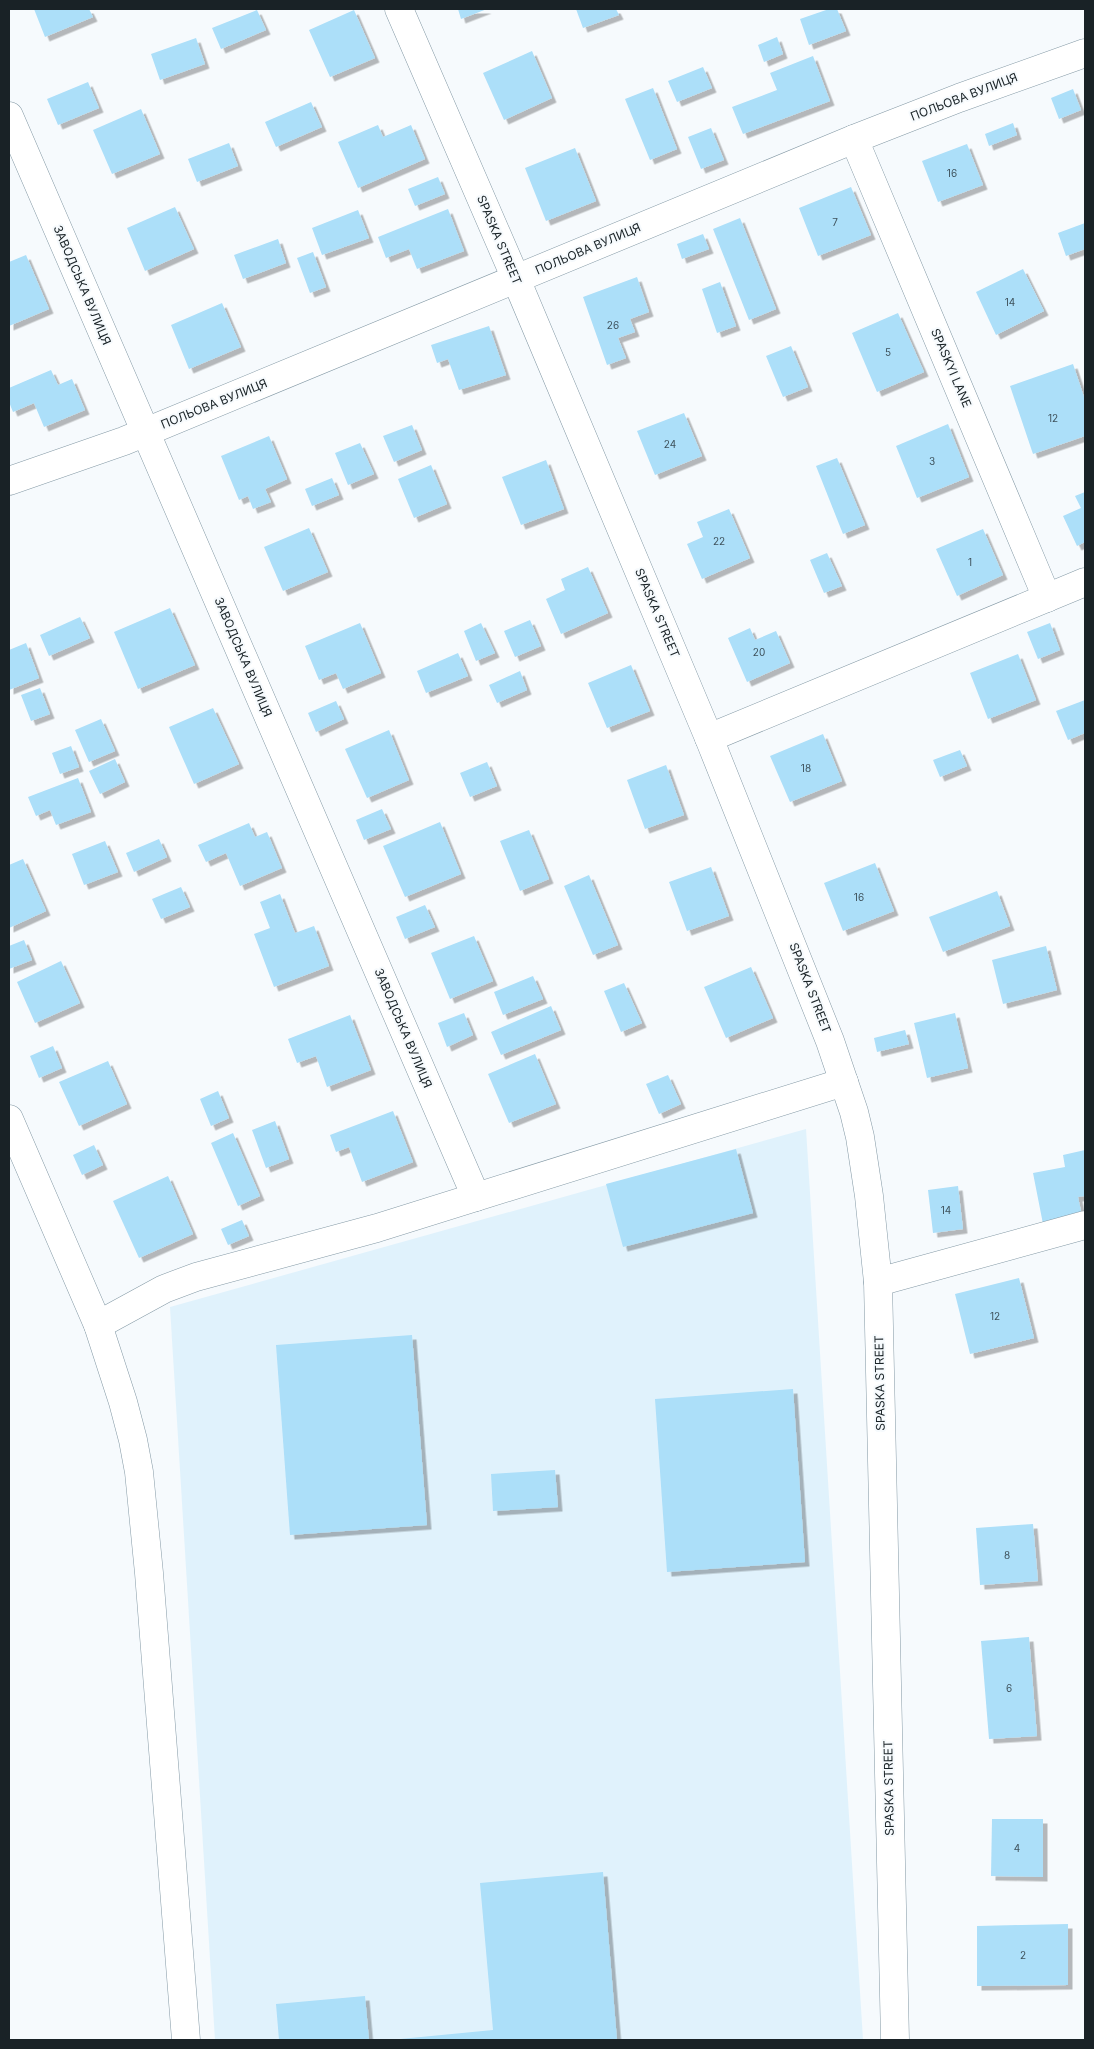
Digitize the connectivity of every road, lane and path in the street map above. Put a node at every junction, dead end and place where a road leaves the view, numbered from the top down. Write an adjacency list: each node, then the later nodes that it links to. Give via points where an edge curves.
1 (399, 9): 5 (street, SPASKA STREET)
2 (1085, 53): 4 (street, ПОЛЬОВА ВУЛИЦЯ)
3 (9, 116): 6 (street, ЗАВОДСЬКА ВУЛИЦЯ)
4 (854, 139): 5 (street, ПОЛЬОВА ВУЛИЦЯ); 9 (street, SPASKYI LANE)
5 (516, 279): 6 (street, ПОЛЬОВА ВУЛИЦЯ); 10 (street, SPASKA STREET)
6 (146, 432): 7 (street, ПОЛЬОВА ВУЛИЦЯ); 13 (street, ЗАВОДСЬКА ВУЛИЦЯ)
7 (9, 480)
8 (1085, 582): 9 (street)
9 (1047, 598): 10 (street)
10 (709, 738): 11 (street, SPASKA STREET, via 810,987)
11 (844, 1082): 13 (street); 15 (street, SPASKA STREET, via 865,1165)
12 (9, 1119): 16 (street)
13 (476, 1197): 16 (street, via 377,1228 196,1276)
14 (1085, 1225): 15 (street)
15 (878, 1282): 18 (street, SPASKA STREET)
16 (98, 1325): 17 (street, via 123,1402 139,1472)
17 (186, 2040)
18 (895, 2040)

